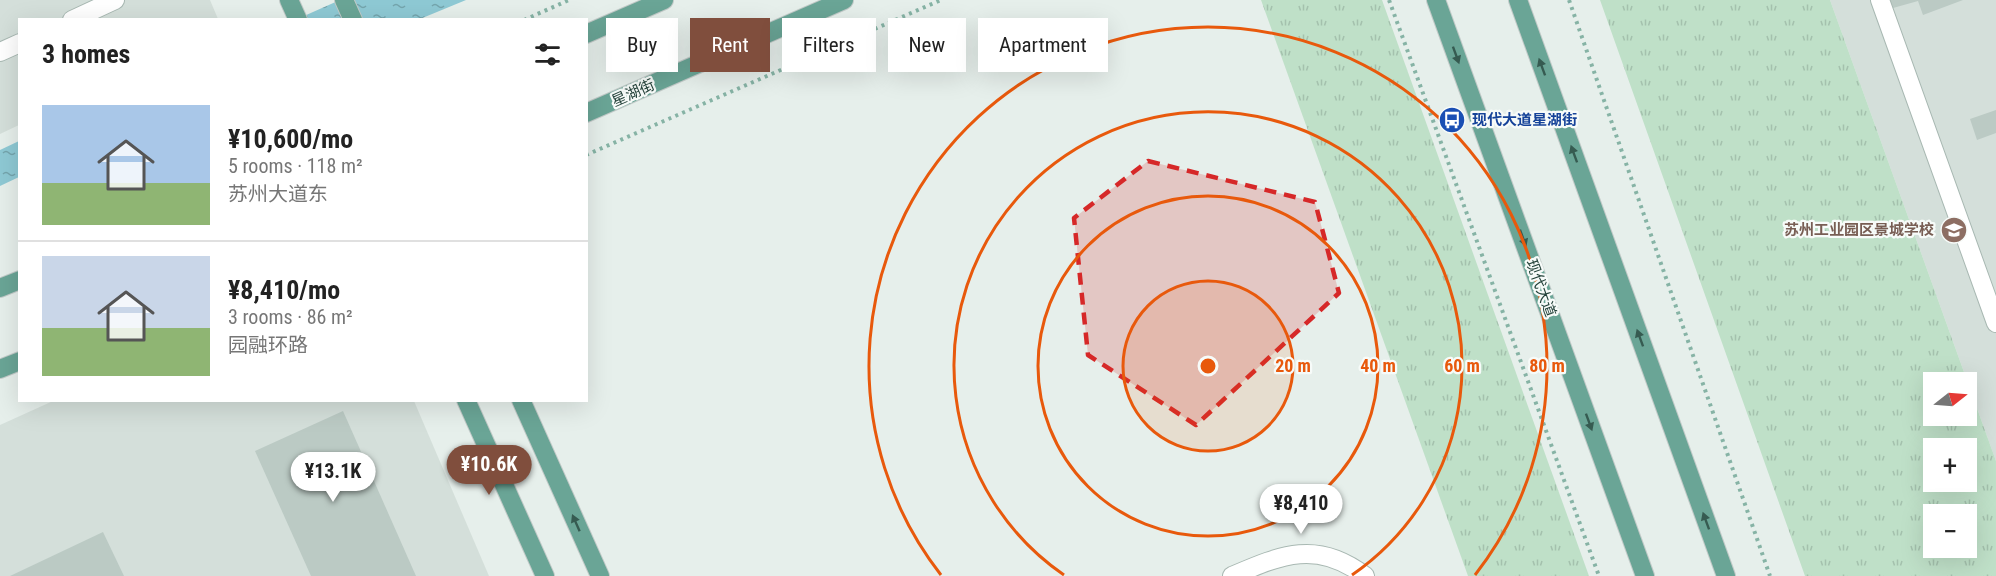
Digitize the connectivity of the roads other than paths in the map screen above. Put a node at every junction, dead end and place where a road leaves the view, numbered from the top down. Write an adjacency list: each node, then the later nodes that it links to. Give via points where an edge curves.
1 (115, 0): 8 (street)
2 (344, 0): 9 (main road)
3 (663, 0): 10 (main road)
4 (844, 0): 13 (main road, 星湖街)
5 (1436, 0): 25 (main road, 现代大道, one-way to 25)
6 (1518, 0): 26 (main road, one-way to 6)
7 (1880, 0): 16 (street)
8 (76, 18)
9 (352, 18)
10 (588, 33)
11 (18, 44): 12 (street)
12 (0, 52)
13 (588, 112)
14 (18, 281): 15 (main road)
15 (0, 288)
16 (1996, 323)
17 (18, 362): 18 (main road)
18 (0, 369)
19 (467, 402): 21 (main road)
20 (522, 402): 22 (main road, one-way to 20)
21 (544, 576)
22 (600, 576)
23 (1232, 576): 24 (street, via 1274,558 1301,553 1330,558)
24 (1365, 576)
25 (1646, 576)
26 (1725, 576)

